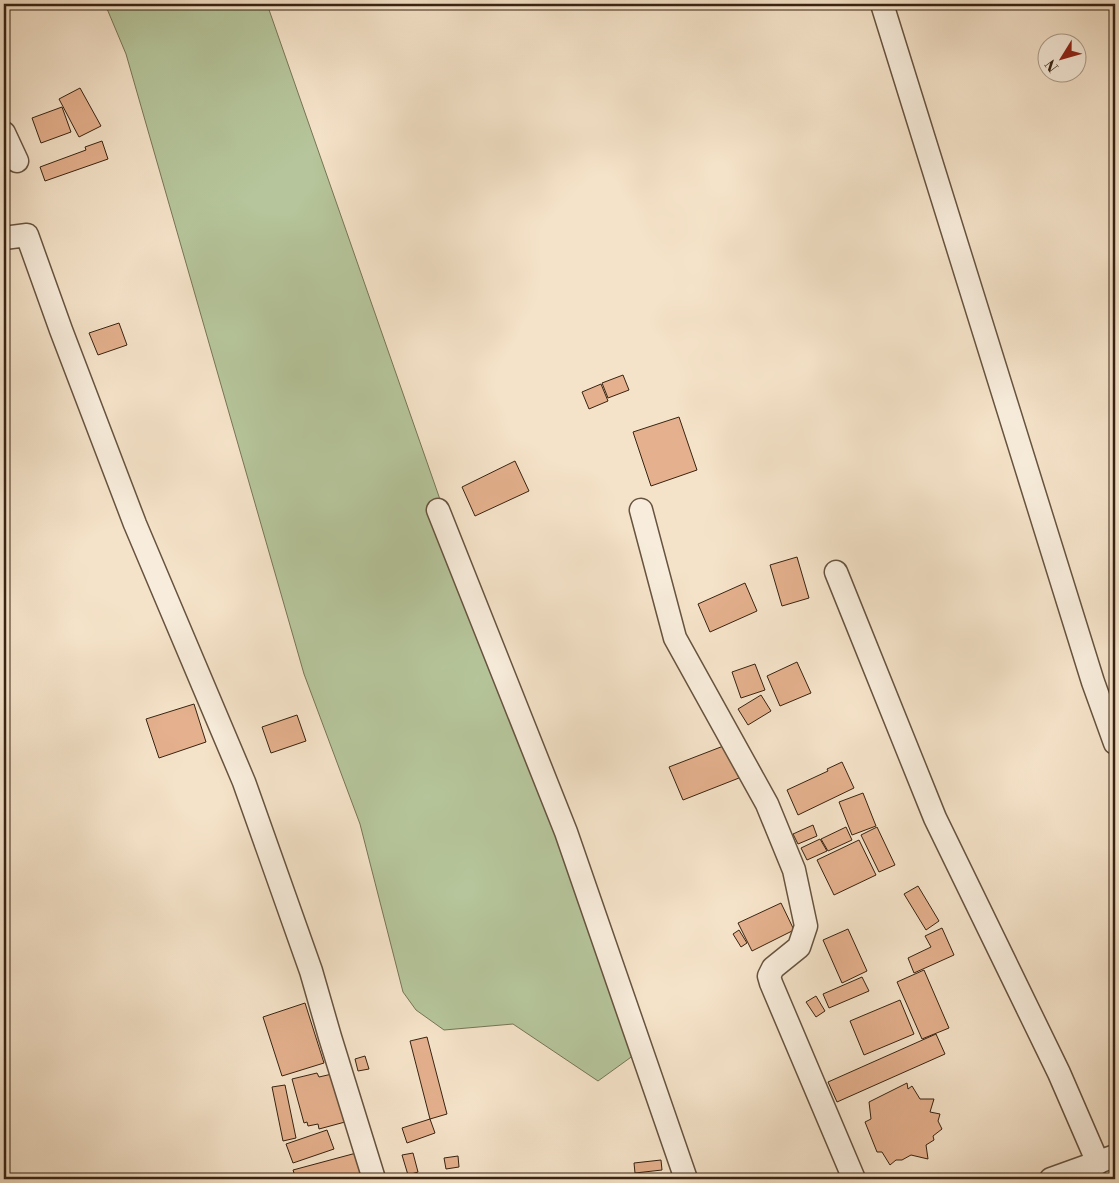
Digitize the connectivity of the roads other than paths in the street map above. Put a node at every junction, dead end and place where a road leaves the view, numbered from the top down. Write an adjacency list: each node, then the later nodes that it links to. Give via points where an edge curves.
1 (882, 4): 8 (street, via 1093,682)
2 (4, 133): 3 (street)
3 (16, 161)
4 (4, 238): 10 (street, via 27,235 135,524 244,782 311,971)
5 (438, 510): 11 (street, via 566,832)
6 (641, 510): 12 (street, via 675,638 767,804 794,870 806,926 799,947 769,976)
7 (836, 572): 9 (street, via 935,818 1059,1073)
8 (1115, 743)
9 (1107, 1160): 13 (street)
10 (374, 1179)
11 (686, 1179)
12 (854, 1179)
13 (1051, 1179)

